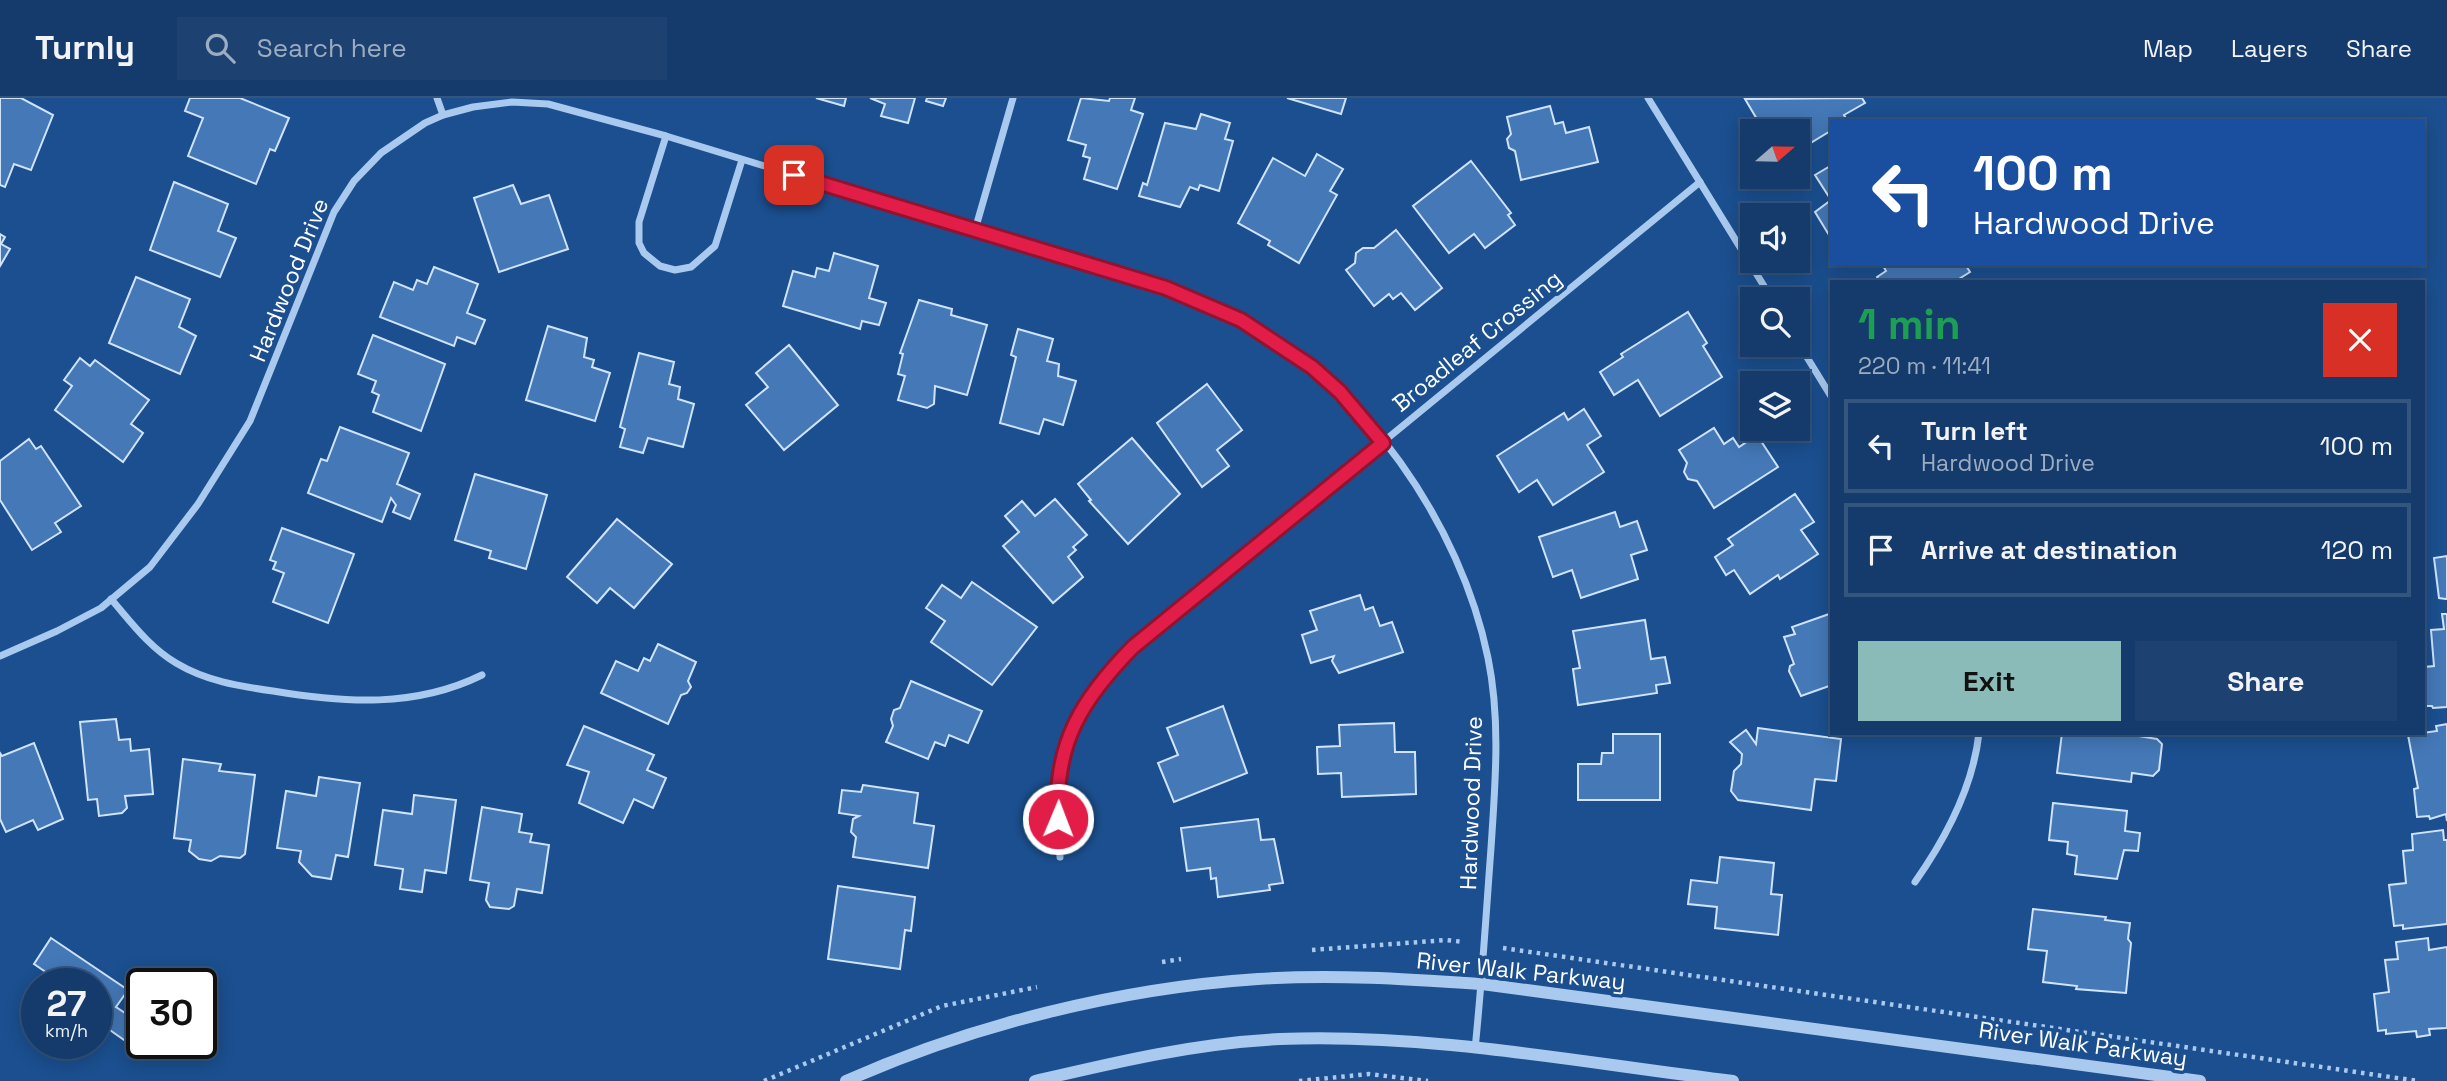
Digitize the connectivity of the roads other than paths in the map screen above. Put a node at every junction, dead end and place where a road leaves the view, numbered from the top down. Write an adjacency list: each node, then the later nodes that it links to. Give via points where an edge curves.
1 (437, 98): 4 (street)
2 (1013, 98): 8 (street)
3 (1648, 98): 7 (street)
4 (443, 115): 5 (street, Hardwood Drive, via 512,102 548,104); 13 (street, Hardwood Drive, via 381,153 354,181 334,212 250,421 198,504 150,567)
5 (666, 136): 6 (street, Hardwood Drive); 6 (street, via 639,232 644,253 667,268 691,267 715,246)
6 (742, 159): 8 (street, Hardwood Drive)
7 (1700, 182): 9 (street); 12 (street, Broadleaf Crossing)
8 (975, 230): 12 (street, Hardwood Drive, via 1166,288 1241,320 1312,367)
9 (1765, 287)
10 (1807, 357): 11 (street)
11 (1830, 395)
12 (1383, 443): 17 (street, Broadleaf Crossing, via 1133,647 1098,683 1076,717 1062,756 1057,800); 19 (street, Hardwood Drive, via 1433,511 1463,572 1488,659 1496,733)
13 (111, 599): 14 (street, Hardwood Drive, via 57,631); 15 (street, via 149,643 176,663 218,682 326,700 389,701 429,694)
14 (0, 656)
15 (482, 675)
16 (1979, 735): 18 (street, via 1977,756 1957,810 1938,850)
17 (1060, 857)
18 (1915, 882)
19 (1482, 984): 20 (street, Hardwood Drive); 21 (street, River Walk Parkway, via 1363,977 1257,979 1163,991 1061,1010 965,1035); 24 (street, River Walk Parkway)
20 (1475, 1049): 22 (street, via 1420,1042 1280,1039 1197,1047); 23 (street)
21 (846, 1081)
22 (1035, 1081)
23 (1733, 1081)
24 (2200, 1081)

